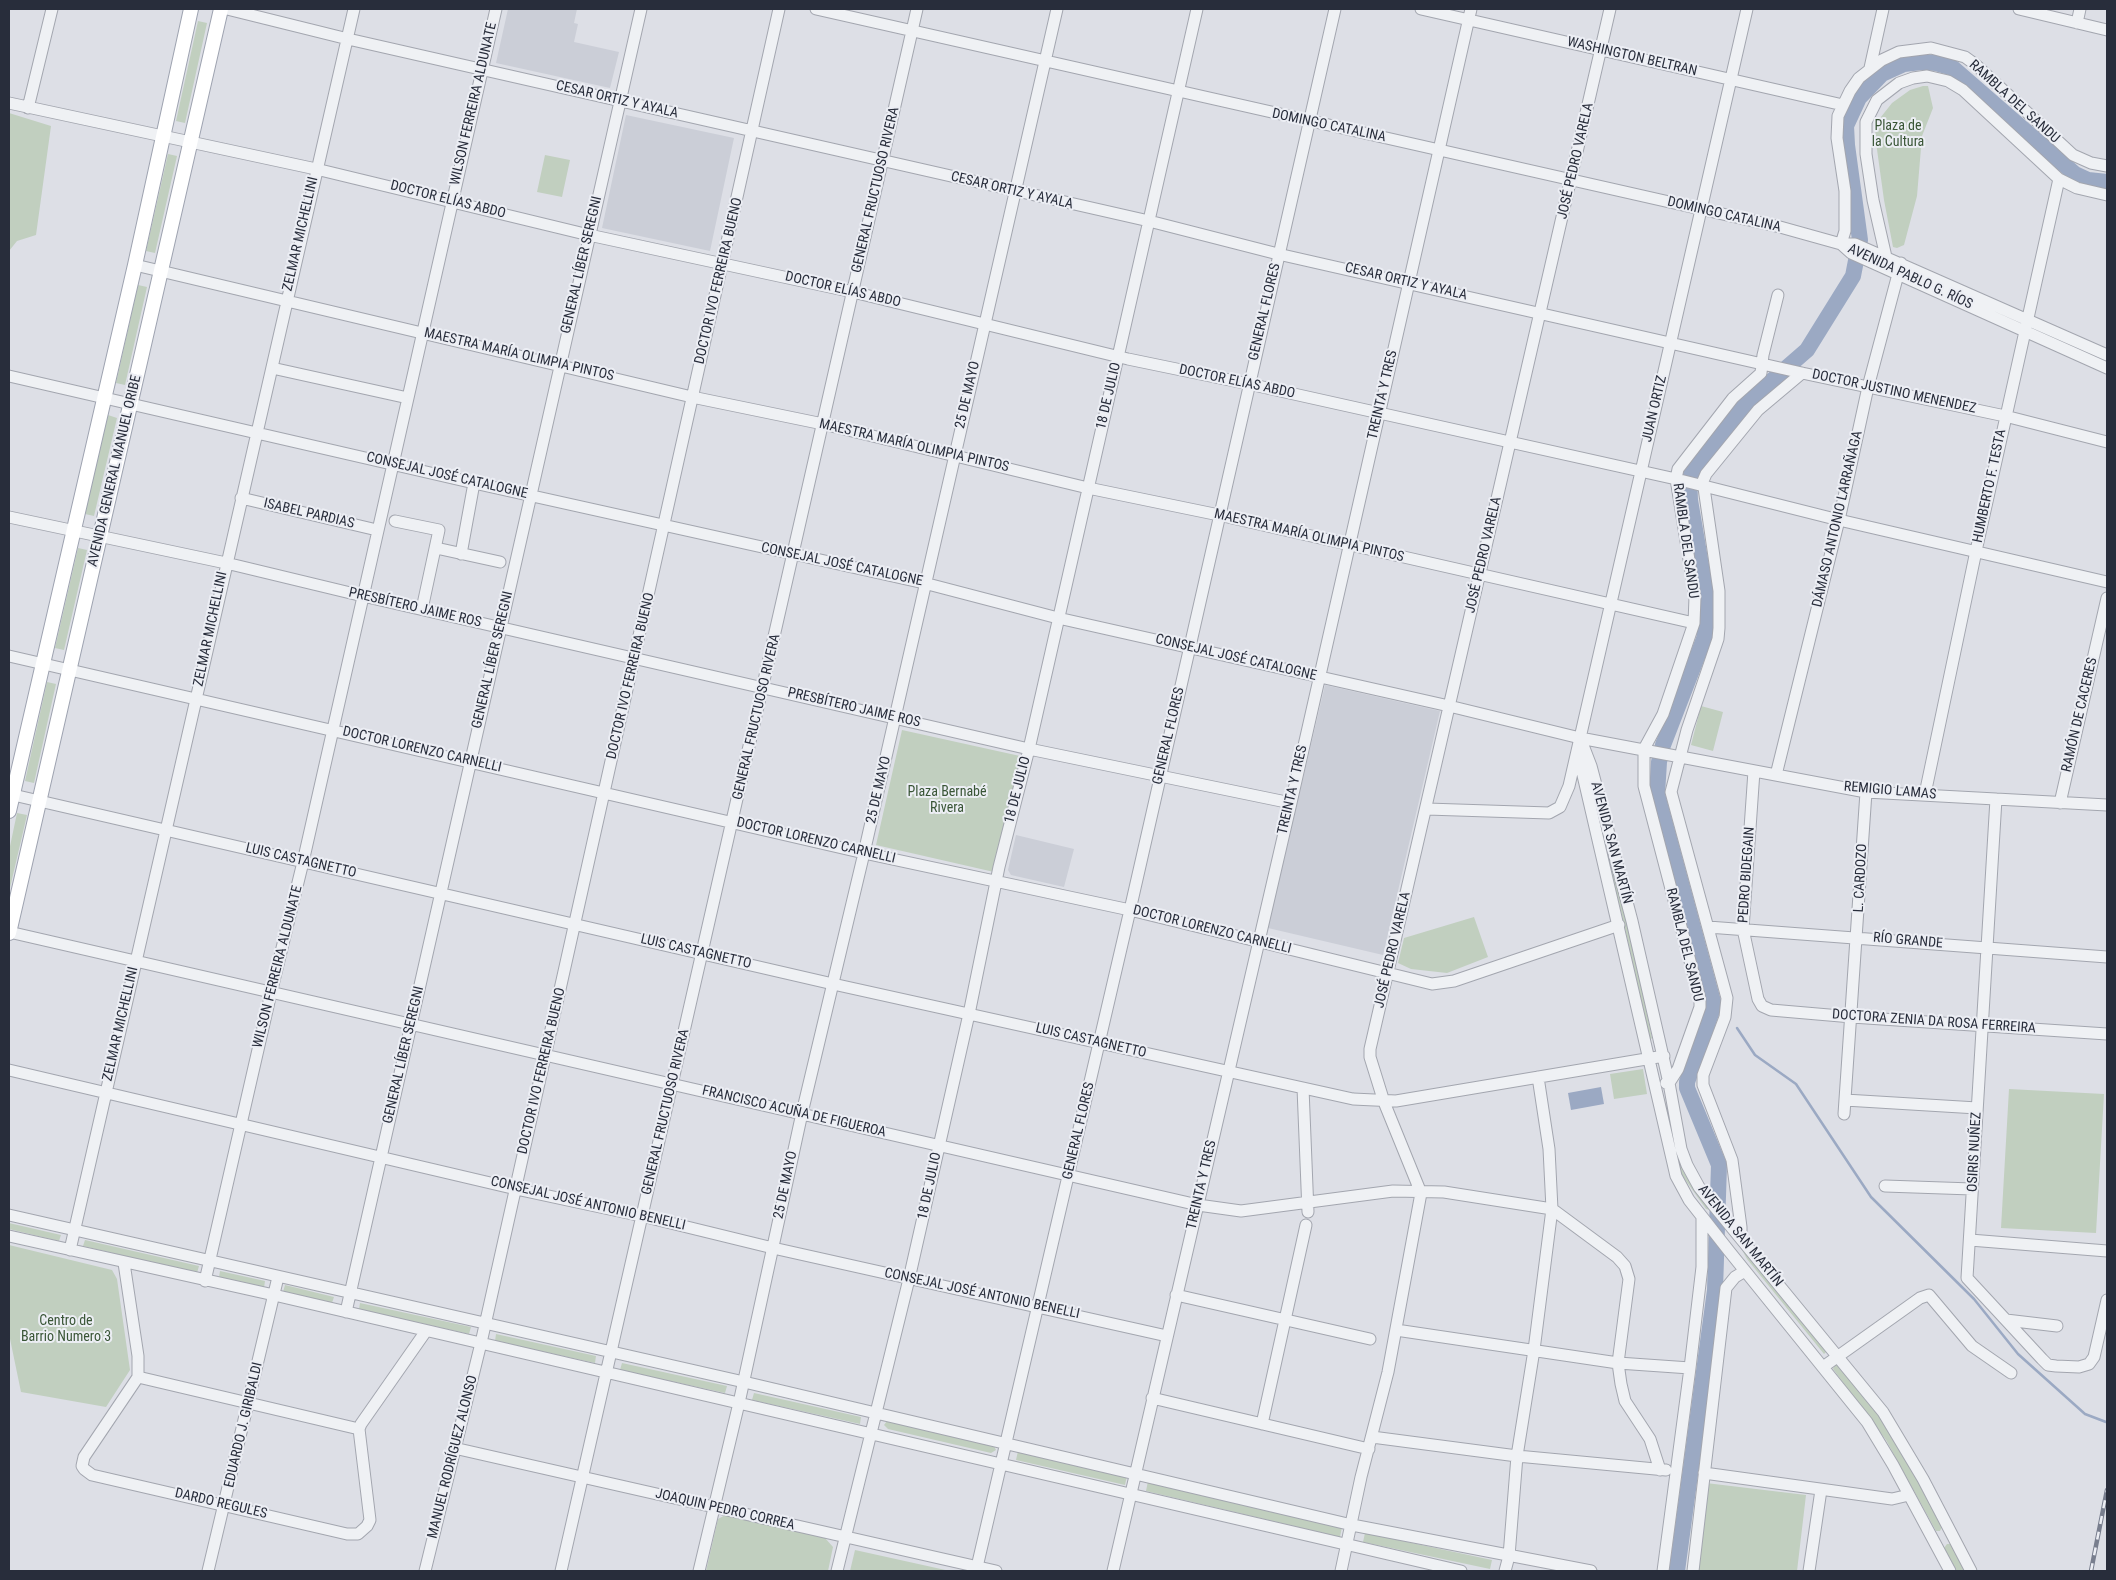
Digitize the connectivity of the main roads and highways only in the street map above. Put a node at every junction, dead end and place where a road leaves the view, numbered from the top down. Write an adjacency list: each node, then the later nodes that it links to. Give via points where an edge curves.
1 (191, 9): 3 (main road, AVENIDA GENERAL MANUEL ORIBE, via 135,265)
2 (221, 9): 5 (main road, AVENIDA GENERAL MANUEL ORIBE)
3 (10, 795): 4 (main road, AVENIDA GENERAL MANUEL ORIBE)
4 (9, 811)
5 (9, 932)

